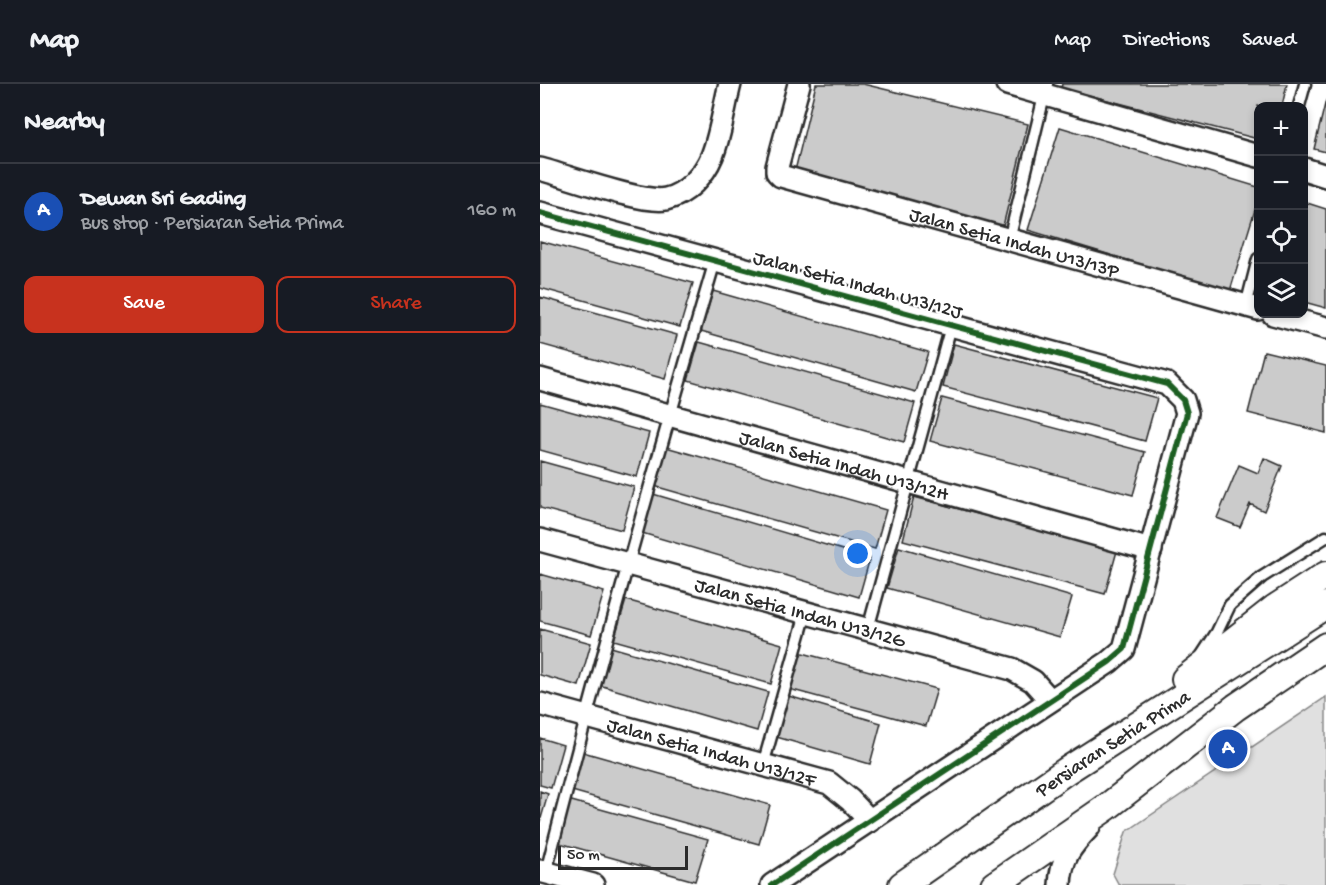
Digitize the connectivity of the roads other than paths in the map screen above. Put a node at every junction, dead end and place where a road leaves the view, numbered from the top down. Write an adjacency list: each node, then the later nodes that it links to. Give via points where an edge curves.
1 (730, 84): 8 (street, via 711,157 697,181 682,193 664,200 639,197)
2 (799, 84): 12 (street, Jalan Setia Indah U13/13P, via 777,167 781,176)
3 (1007, 84): 5 (street)
4 (1305, 84): 6 (lane)
5 (1046, 89): 7 (street); 12 (lane)
6 (1300, 102)
7 (1254, 155)
8 (540, 169)
9 (1308, 171): 10 (street)
10 (1326, 176)
11 (540, 213): 13 (street, Jalan Setia Indah U13/12J)
12 (1009, 240): 15 (street, Jalan Setia Indah U13/13P)
13 (715, 261): 17 (street, Jalan Setia Indah U13/12J); 20 (lane)
14 (1257, 264): 15 (lane)
15 (1252, 308)
16 (1288, 318): 18 (street)
17 (951, 326): 21 (lane); 24 (street, Jalan Setia Indah U13/12J, via 1167,384 1183,400 1186,413)
18 (1326, 328)
19 (540, 379): 20 (street, Jalan Setia Indah U13/12H)
20 (669, 415): 21 (street, Jalan Setia Indah U13/12H); 25 (lane)
21 (908, 482): 24 (street, Jalan Setia Indah U13/12H); 29 (lane)
22 (1326, 537): 31 (lane, via 1262,577 1230,605)
23 (540, 540): 25 (street, Jalan Setia Indah U13/12G)
24 (1151, 550): 32 (street, via 1124,649)
25 (628, 564): 28 (street, Jalan Setia Indah U13/12G); 34 (lane)
26 (1326, 575): 31 (street, via 1275,608)
27 (1326, 605): 36 (street, Persiaran Setia Prima)
28 (806, 613): 29 (street, Jalan Setia Indah U13/12G); 35 (lane)
29 (868, 629): 32 (street, Jalan Setia Indah U13/12G, via 1012,669 1033,681)
30 (1322, 650): 37 (street, Persiaran Setia Prima, via 1236,707)
31 (1186, 678): 36 (street)
32 (1050, 700): 38 (street)
33 (540, 704): 34 (street, Jalan Setia Indah U13/12F)
34 (586, 716): 35 (street, Jalan Setia Indah U13/12F); 39 (lane)
35 (763, 765): 38 (street, Jalan Setia Indah U13/12F, via 829,783)
36 (1066, 771): 42 (street, Persiaran Setia Prima)
37 (1107, 807): 43 (street, Persiaran Setia Prima); 44 (street, via 1071,846 1061,868)
38 (870, 821): 41 (street)
39 (543, 872): 40 (street)
40 (592, 885)
41 (772, 885)
42 (902, 885)
43 (994, 885)
44 (1060, 885)

